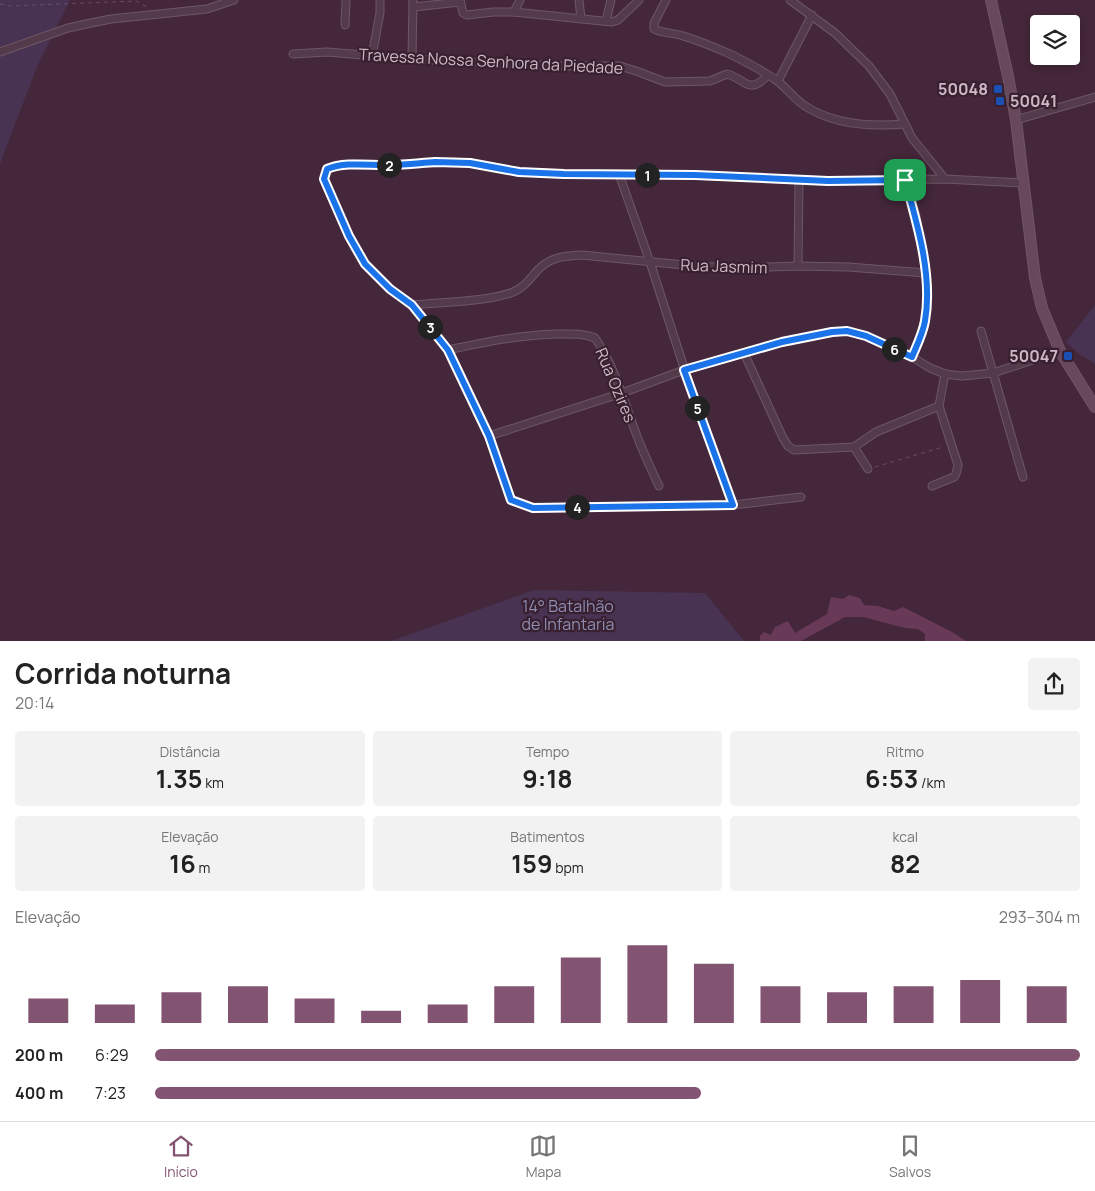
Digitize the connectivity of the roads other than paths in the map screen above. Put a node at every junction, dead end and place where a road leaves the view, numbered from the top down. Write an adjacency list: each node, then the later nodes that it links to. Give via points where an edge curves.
1 (346, 0): 19 (street)
2 (380, 0): 22 (street)
3 (520, 0): 15 (street)
4 (579, 0): 17 (street)
5 (611, 0): 18 (street)
6 (639, 0): 18 (street, via 615,22)
7 (666, 0): 24 (street, via 654,29 716,48)
8 (790, 0): 14 (street)
9 (805, 0): 14 (street)
10 (991, 0): 27 (street)
11 (460, 1): 13 (street); 15 (street, via 464,15)
12 (232, 2): 20 (street, via 207,9 90,22)
13 (413, 4): 23 (street)
14 (802, 8): 16 (street)
15 (514, 12): 17 (street)
16 (812, 15): 25 (street); 28 (street, via 869,66 890,94)
17 (581, 19): 18 (street)
18 (606, 21)
19 (345, 25)
20 (0, 52)
21 (293, 54): 22 (street, Travessa Nossa Senhora da Piedade, via 327,52)
22 (372, 56): 23 (street, Travessa Nossa Senhora da Piedade)
23 (412, 59): 24 (street, Travessa Nossa Senhora da Piedade, via 620,66 665,82 710,81 727,74 751,86)
24 (768, 75): 25 (street)
25 (778, 81): 28 (street, via 797,101 822,114 857,124)
26 (1095, 97): 27 (street)
27 (1016, 120): 33 (street)
28 (904, 124): 30 (street, via 920,150)
29 (619, 174): 31 (street); 34 (street); 37 (street, via 519,172 452,162 354,164 327,169 324,179 356,250 390,289)
30 (945, 179): 32 (street); 33 (street)
31 (799, 180): 32 (street); 35 (street)
32 (905, 180): 36 (street)
33 (1024, 183): 40 (street, via 1042,308)
34 (650, 262): 35 (street, Rua Jasmim, via 739,268); 37 (street, Rua Jasmim, via 560,256 543,265 522,287 504,295); 43 (street)
35 (798, 266): 36 (street, Rua Jasmim)
36 (926, 273): 42 (street, via 925,321)
37 (412, 305): 39 (street)
38 (981, 331): 44 (street)
39 (448, 350): 46 (street, Rua Ozires, via 545,334 589,335 595,338 603,351); 49 (street)
40 (1060, 351): 44 (street); 48 (street)
41 (744, 353): 42 (street, via 811,336 847,331); 43 (street); 50 (street, via 788,446 794,450)
42 (912, 357): 45 (street)
43 (684, 370): 46 (street); 56 (street)
44 (992, 373): 45 (street); 52 (street)
45 (945, 374): 47 (street)
46 (622, 393): 49 (street); 53 (street, Rua Ozires)
47 (939, 406): 50 (street, via 876,432); 54 (street, via 958,465 950,480)
48 (1095, 407)
49 (489, 436): 56 (street, via 511,500 533,508)
50 (854, 447): 51 (street)
51 (868, 469)
52 (1023, 477)
53 (659, 486)
54 (932, 486)
55 (801, 497): 56 (street)
56 (733, 505)

